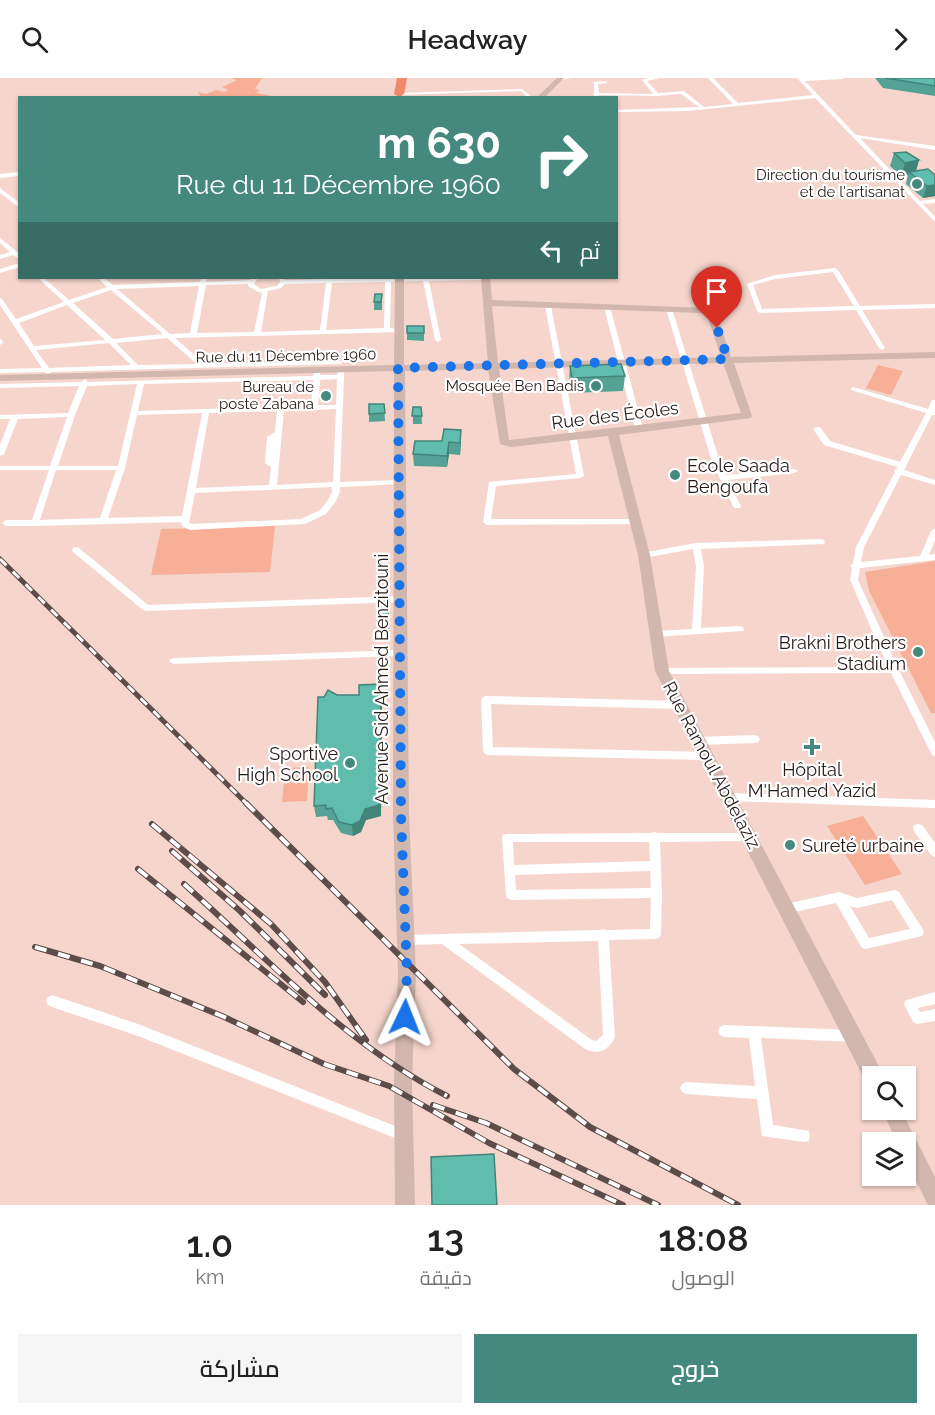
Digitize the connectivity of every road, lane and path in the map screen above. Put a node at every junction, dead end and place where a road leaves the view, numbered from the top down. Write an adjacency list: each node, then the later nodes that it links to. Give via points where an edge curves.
1 (400, 78): 10 (highway)
2 (560, 78): 3 (street); 12 (main road)
3 (569, 78)
4 (658, 78): 9 (street, via 644,80)
5 (710, 78): 15 (street)
6 (842, 78): 7 (street)
7 (800, 79): 14 (street)
8 (605, 82): 13 (street, via 596,84)
9 (657, 95): 13 (street); 16 (street, via 682,92)
10 (399, 96): 11 (street, via 517,90)
11 (530, 96)
12 (540, 96)
13 (596, 96)
14 (817, 96): 15 (street); 18 (street)
15 (737, 105): 16 (street)
16 (703, 108): 17 (street)
17 (618, 111)
18 (854, 136): 19 (street); 23 (street)
19 (935, 147)
20 (18, 174): 21 (street)
21 (0, 176)
22 (905, 179): 23 (street)
23 (896, 181): 28 (street)
24 (0, 190): 27 (street)
25 (935, 201): 28 (street)
26 (0, 202): 27 (street)
27 (16, 203)
28 (919, 203): 29 (street)
29 (935, 220)
30 (0, 240): 31 (street)
31 (17, 256): 32 (street)
32 (0, 257)
33 (18, 266): 34 (street)
34 (0, 271)
35 (42, 279): 50 (street)
36 (102, 279): 46 (street)
37 (145, 279): 47 (street)
38 (330, 279): 39 (street); 44 (street); 60 (street)
39 (388, 279): 58 (street)
40 (399, 279): 59 (main road, Avenue Sid Ahmed Benzitouni)
41 (425, 279): 64 (street)
42 (485, 279): 51 (main road)
43 (253, 280): 45 (street); 48 (street, via 253,289)
44 (281, 280): 48 (street, via 275,289)
45 (204, 281): 47 (street); 62 (street)
46 (112, 287): 47 (street); 50 (street); 63 (street)
47 (142, 287)
48 (265, 291): 61 (street)
49 (0, 300): 57 (street)
50 (67, 302): 57 (street); 65 (street)
51 (487, 303): 52 (main road); 76 (main road)
52 (548, 306): 54 (main road); 74 (street)
53 (935, 306): 55 (street)
54 (607, 307): 56 (main road); 73 (street)
55 (858, 307): 55 (street, via 760,311 750,284 835,270); 67 (street)
56 (669, 309): 70 (main road, via 711,313); 72 (street)
57 (15, 322): 66 (street)
58 (387, 330): 59 (street); 60 (street)
59 (400, 330): 78 (main road, Avenue Sid Ahmed Benzitouni)
60 (323, 331): 61 (street)
61 (257, 333): 62 (street)
62 (193, 335): 63 (street)
63 (168, 336): 65 (street); 75 (street)
64 (438, 339)
65 (111, 340): 66 (street); 77 (street)
66 (32, 348): 82 (street)
67 (882, 348)
68 (935, 350): 71 (main road, Rue du 11 Décembre 1960)
69 (935, 357): 71 (main road, Rue du 11 Décembre 1960); 71 (main road, Rue du 11 Décembre 1960)
70 (728, 359): 71 (main road, Rue du 11 Décembre 1960); 72 (main road, Rue du 11 Décembre 1960); 99 (main road, Rue des Écoles, via 747,416)
71 (788, 359)
72 (685, 360): 73 (main road, Rue du 11 Décembre 1960); 99 (street)
73 (620, 363): 74 (main road, Rue du 11 Décembre 1960); 100 (street)
74 (558, 364): 76 (main road, Rue du 11 Décembre 1960); 103 (street)
75 (202, 365): 77 (street); 79 (street); 81 (street)
76 (493, 366): 78 (main road, Rue du 11 Décembre 1960); 103 (main road, Rue des Écoles, via 504,442)
77 (136, 368): 82 (street)
78 (398, 368): 79 (main road, Rue du 11 Décembre 1960); 111 (main road, Avenue Sid Ahmed Benzitouni)
79 (341, 370): 83 (main road, Rue du 11 Décembre 1960); 90 (street)
80 (0, 371): 82 (street)
81 (214, 372): 83 (main road, Rue du 11 Décembre 1960); 85 (main road, Rue du 11 Décembre 1960)
82 (49, 373): 84 (main road, Rue du 11 Décembre 1960); 85 (main road, Rue du 11 Décembre 1960)
83 (317, 374): 86 (street); 91 (street)
84 (0, 378)
85 (86, 380): 86 (street); 87 (street); 96 (street)
86 (141, 382): 94 (street)
87 (0, 386)
88 (853, 389): 95 (street)
89 (935, 402): 95 (street)
90 (340, 407): 91 (street); 113 (street)
91 (314, 408): 92 (street)
92 (281, 409): 93 (street); 114 (street, via 279,433 272,437 269,463 275,466)
93 (206, 412): 94 (street); 115 (street)
94 (134, 413): 107 (street)
95 (932, 413): 108 (street)
96 (71, 415): 97 (street); 106 (street)
97 (15, 416): 98 (street); 104 (street)
98 (0, 417)
99 (703, 421): 100 (main road, Rue des Écoles); 110 (street)
100 (639, 428): 102 (main road, Rue des Écoles)
101 (817, 429): 108 (street, via 827,443)
102 (613, 432): 103 (main road, Rue des Écoles); 119 (main road, Rue Ramoul Abdelaziz)
103 (573, 437): 119 (street, via 580,476 492,484 487,522)
104 (0, 454)
105 (0, 468): 106 (street)
106 (53, 468): 107 (street); 121 (street)
107 (121, 468): 118 (street)
108 (900, 468): 112 (street); 129 (street, via 860,547)
109 (794, 471): 110 (street)
110 (724, 478): 116 (street)
111 (399, 482): 113 (street); 130 (main road, Avenue Sid Ahmed Benzitouni)
112 (935, 483)
113 (336, 486): 114 (street); 117 (street, via 329,505 302,522 190,527)
114 (273, 488): 115 (street)
115 (192, 491): 117 (street)
116 (736, 506)
117 (185, 519): 118 (street)
118 (103, 521): 121 (street)
119 (637, 522): 126 (main road, Rue Ramoul Abdelaziz)
120 (6, 523): 121 (street)
121 (35, 523)
122 (935, 531): 128 (street)
123 (820, 542): 124 (street)
124 (696, 546): 126 (street); 132 (street)
125 (76, 550): 130 (street, via 146,608)
126 (644, 555): 133 (main road, Rue Ramoul Abdelaziz)
127 (935, 556): 128 (street)
128 (923, 558): 129 (street)
129 (855, 567): 136 (street, via 856,587)
130 (400, 599): 134 (main road, Avenue Sid Ahmed Benzitouni)
131 (740, 629): 132 (street)
132 (696, 630): 133 (street)
133 (655, 634): 137 (main road, Rue Ramoul Abdelaziz)
134 (399, 653): 135 (street); 155 (main road, Avenue Sid Ahmed Benzitouni)
135 (174, 661)
136 (894, 670): 137 (street); 141 (street)
137 (662, 671): 138 (main road, Rue Ramoul Abdelaziz)
138 (679, 705): 140 (main road, Rue Ramoul Abdelaziz); 142 (street, via 486,700 488,751)
139 (755, 740): 140 (street)
140 (698, 741): 142 (main road, Rue Ramoul Abdelaziz)
141 (935, 752)
142 (706, 756): 143 (main road, Rue Ramoul Abdelaziz)
143 (729, 797): 144 (street); 147 (main road, Rue Ramoul Abdelaziz)
144 (935, 804)
145 (918, 828): 148 (street)
146 (654, 836): 147 (street); 149 (street); 150 (street, via 507,838)
147 (751, 837): 153 (main road, Rue Ramoul Abdelaziz)
148 (935, 852)
149 (656, 866): 150 (street); 151 (street)
150 (510, 870): 151 (street, via 512,895)
151 (657, 893): 154 (street, via 656,934)
152 (839, 897): 152 (street, via 857,903 895,895 918,932 866,944); 153 (street)
153 (786, 909): 162 (main road, Rue Ramoul Abdelaziz)
154 (603, 934): 156 (street); 156 (street, via 609,1037 598,1047 589,1045)
155 (406, 940): 156 (street); 167 (main road, Avenue Sid Ahmed Benzitouni, via 402,1083)
156 (445, 940)
157 (935, 998): 159 (street, via 910,1004 917,1018)
158 (52, 1001): 167 (street, via 148,1034)
159 (935, 1015)
160 (724, 1031): 161 (street)
161 (754, 1032): 162 (street); 165 (street)
162 (854, 1036): 163 (main road, Rue Ramoul Abdelaziz)
163 (869, 1066)
164 (686, 1088): 165 (street)
165 (762, 1093): 168 (street, via 766,1131)
166 (896, 1120): 169 (main road)
167 (405, 1136): 170 (main road, Avenue Sid Ahmed Benzitouni)
168 (804, 1136)
169 (935, 1198)
170 (405, 1205)

